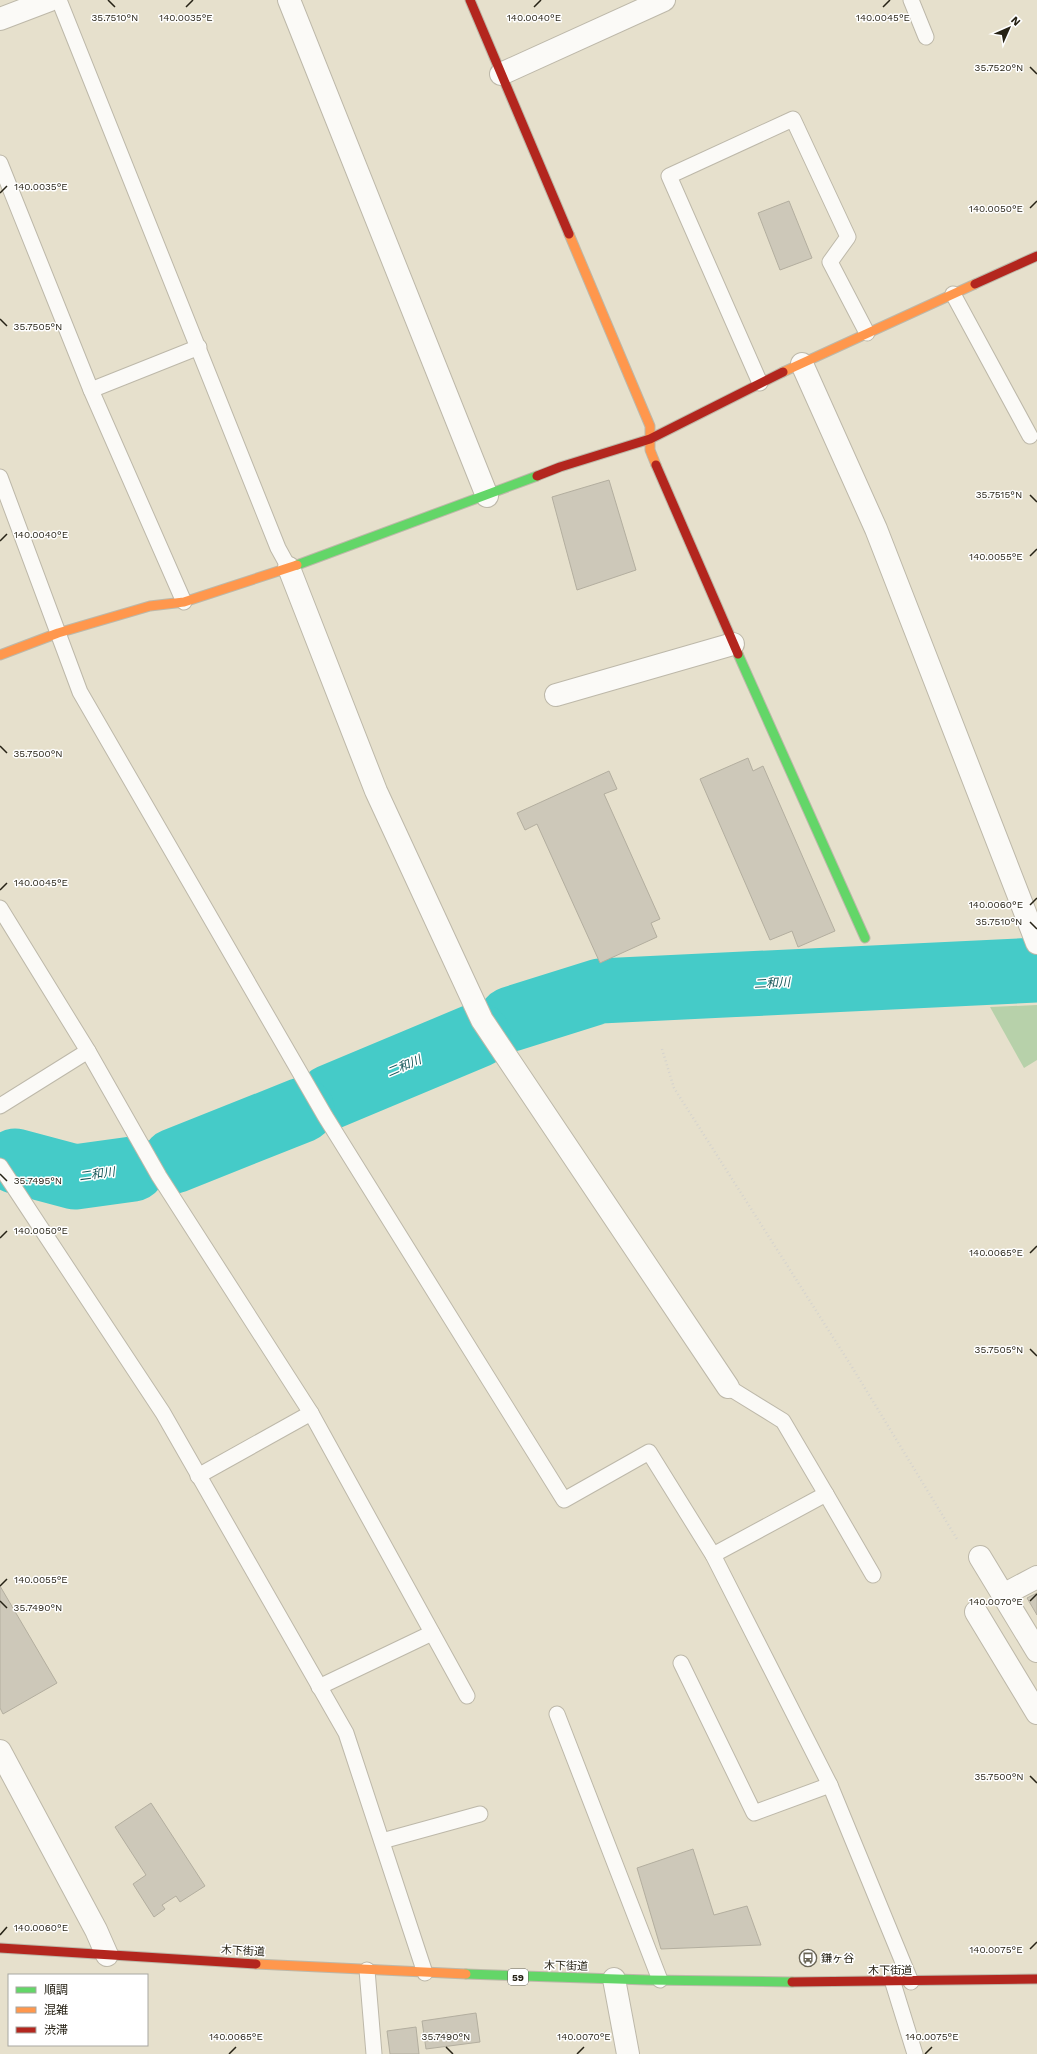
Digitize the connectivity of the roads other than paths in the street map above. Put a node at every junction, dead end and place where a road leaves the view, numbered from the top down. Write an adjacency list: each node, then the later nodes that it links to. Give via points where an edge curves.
1 (50, 0): 7 (street)
2 (59, 0): 14 (lane)
3 (289, 0): 21 (street)
4 (470, 0): 9 (street)
5 (664, 0): 9 (street)
6 (911, 0): 8 (lane)
7 (0, 19)
8 (926, 37)
9 (501, 74): 19 (street, via 650,426)
10 (0, 163): 17 (lane)
11 (1037, 256): 12 (street)
12 (953, 294): 13 (street); 18 (lane)
13 (867, 333): 15 (street); 16 (lane, via 830,262 848,237 793,119 669,176)
14 (199, 347): 17 (lane); 22 (lane, via 278,548)
15 (802, 364): 16 (street); 30 (street, via 876,528)
16 (760, 383): 19 (street)
17 (92, 390): 23 (lane)
18 (1030, 436)
19 (650, 439): 21 (street, via 560,467); 25 (street, via 650,450)
20 (0, 477): 24 (lane)
21 (487, 496): 22 (street)
22 (289, 568): 23 (street); 34 (street, via 376,791 482,1020)
23 (184, 602): 24 (street, via 150,606)
24 (58, 632): 26 (street); 38 (lane, via 80,692 325,1116 564,1500 649,1452)
25 (733, 644): 27 (street); 29 (street)
26 (0, 655)
27 (556, 695)
28 (0, 908): 31 (lane)
29 (865, 938)
30 (1037, 943)
31 (88, 1051): 32 (lane); 35 (lane, via 159,1176)
32 (0, 1106)
33 (0, 1166): 36 (lane, via 163,1414)
34 (728, 1387): 37 (lane, via 783,1421)
35 (311, 1413): 36 (lane); 44 (lane)
36 (198, 1476): 47 (lane)
37 (826, 1494): 38 (lane); 40 (lane)
38 (713, 1555): 52 (lane)
39 (980, 1557): 42 (street)
40 (873, 1575)
41 (1037, 1577): 42 (street)
42 (1003, 1595): 45 (street)
43 (976, 1612): 49 (street)
44 (432, 1633): 47 (lane); 48 (lane)
45 (1037, 1651)
46 (681, 1663): 52 (lane, via 754,1813)
47 (319, 1687): 54 (lane, via 346,1733)
48 (467, 1696)
49 (1037, 1713)
50 (557, 1714): 61 (lane)
51 (0, 1751): 56 (street)
52 (830, 1785): 62 (lane)
53 (480, 1814): 54 (lane)
54 (382, 1841): 58 (lane)
55 (0, 1948): 56 (street, 木下街道 / 59)
56 (107, 1955): 57 (street, 木下街道 / 59)
57 (366, 1970): 58 (street, 木下街道 / 59); 64 (lane)
58 (424, 1973): 60 (street, 木下街道 / 59)
59 (1037, 1978): 62 (street, 木下街道 / 59)
60 (614, 1979): 61 (street, 木下街道 / 59); 65 (street)
61 (660, 1980): 63 (street, 木下街道 / 59)
62 (911, 1982): 63 (street, 木下街道 / 59)
63 (893, 1983): 66 (lane)
64 (374, 2054)
65 (628, 2054)
66 (915, 2054)

